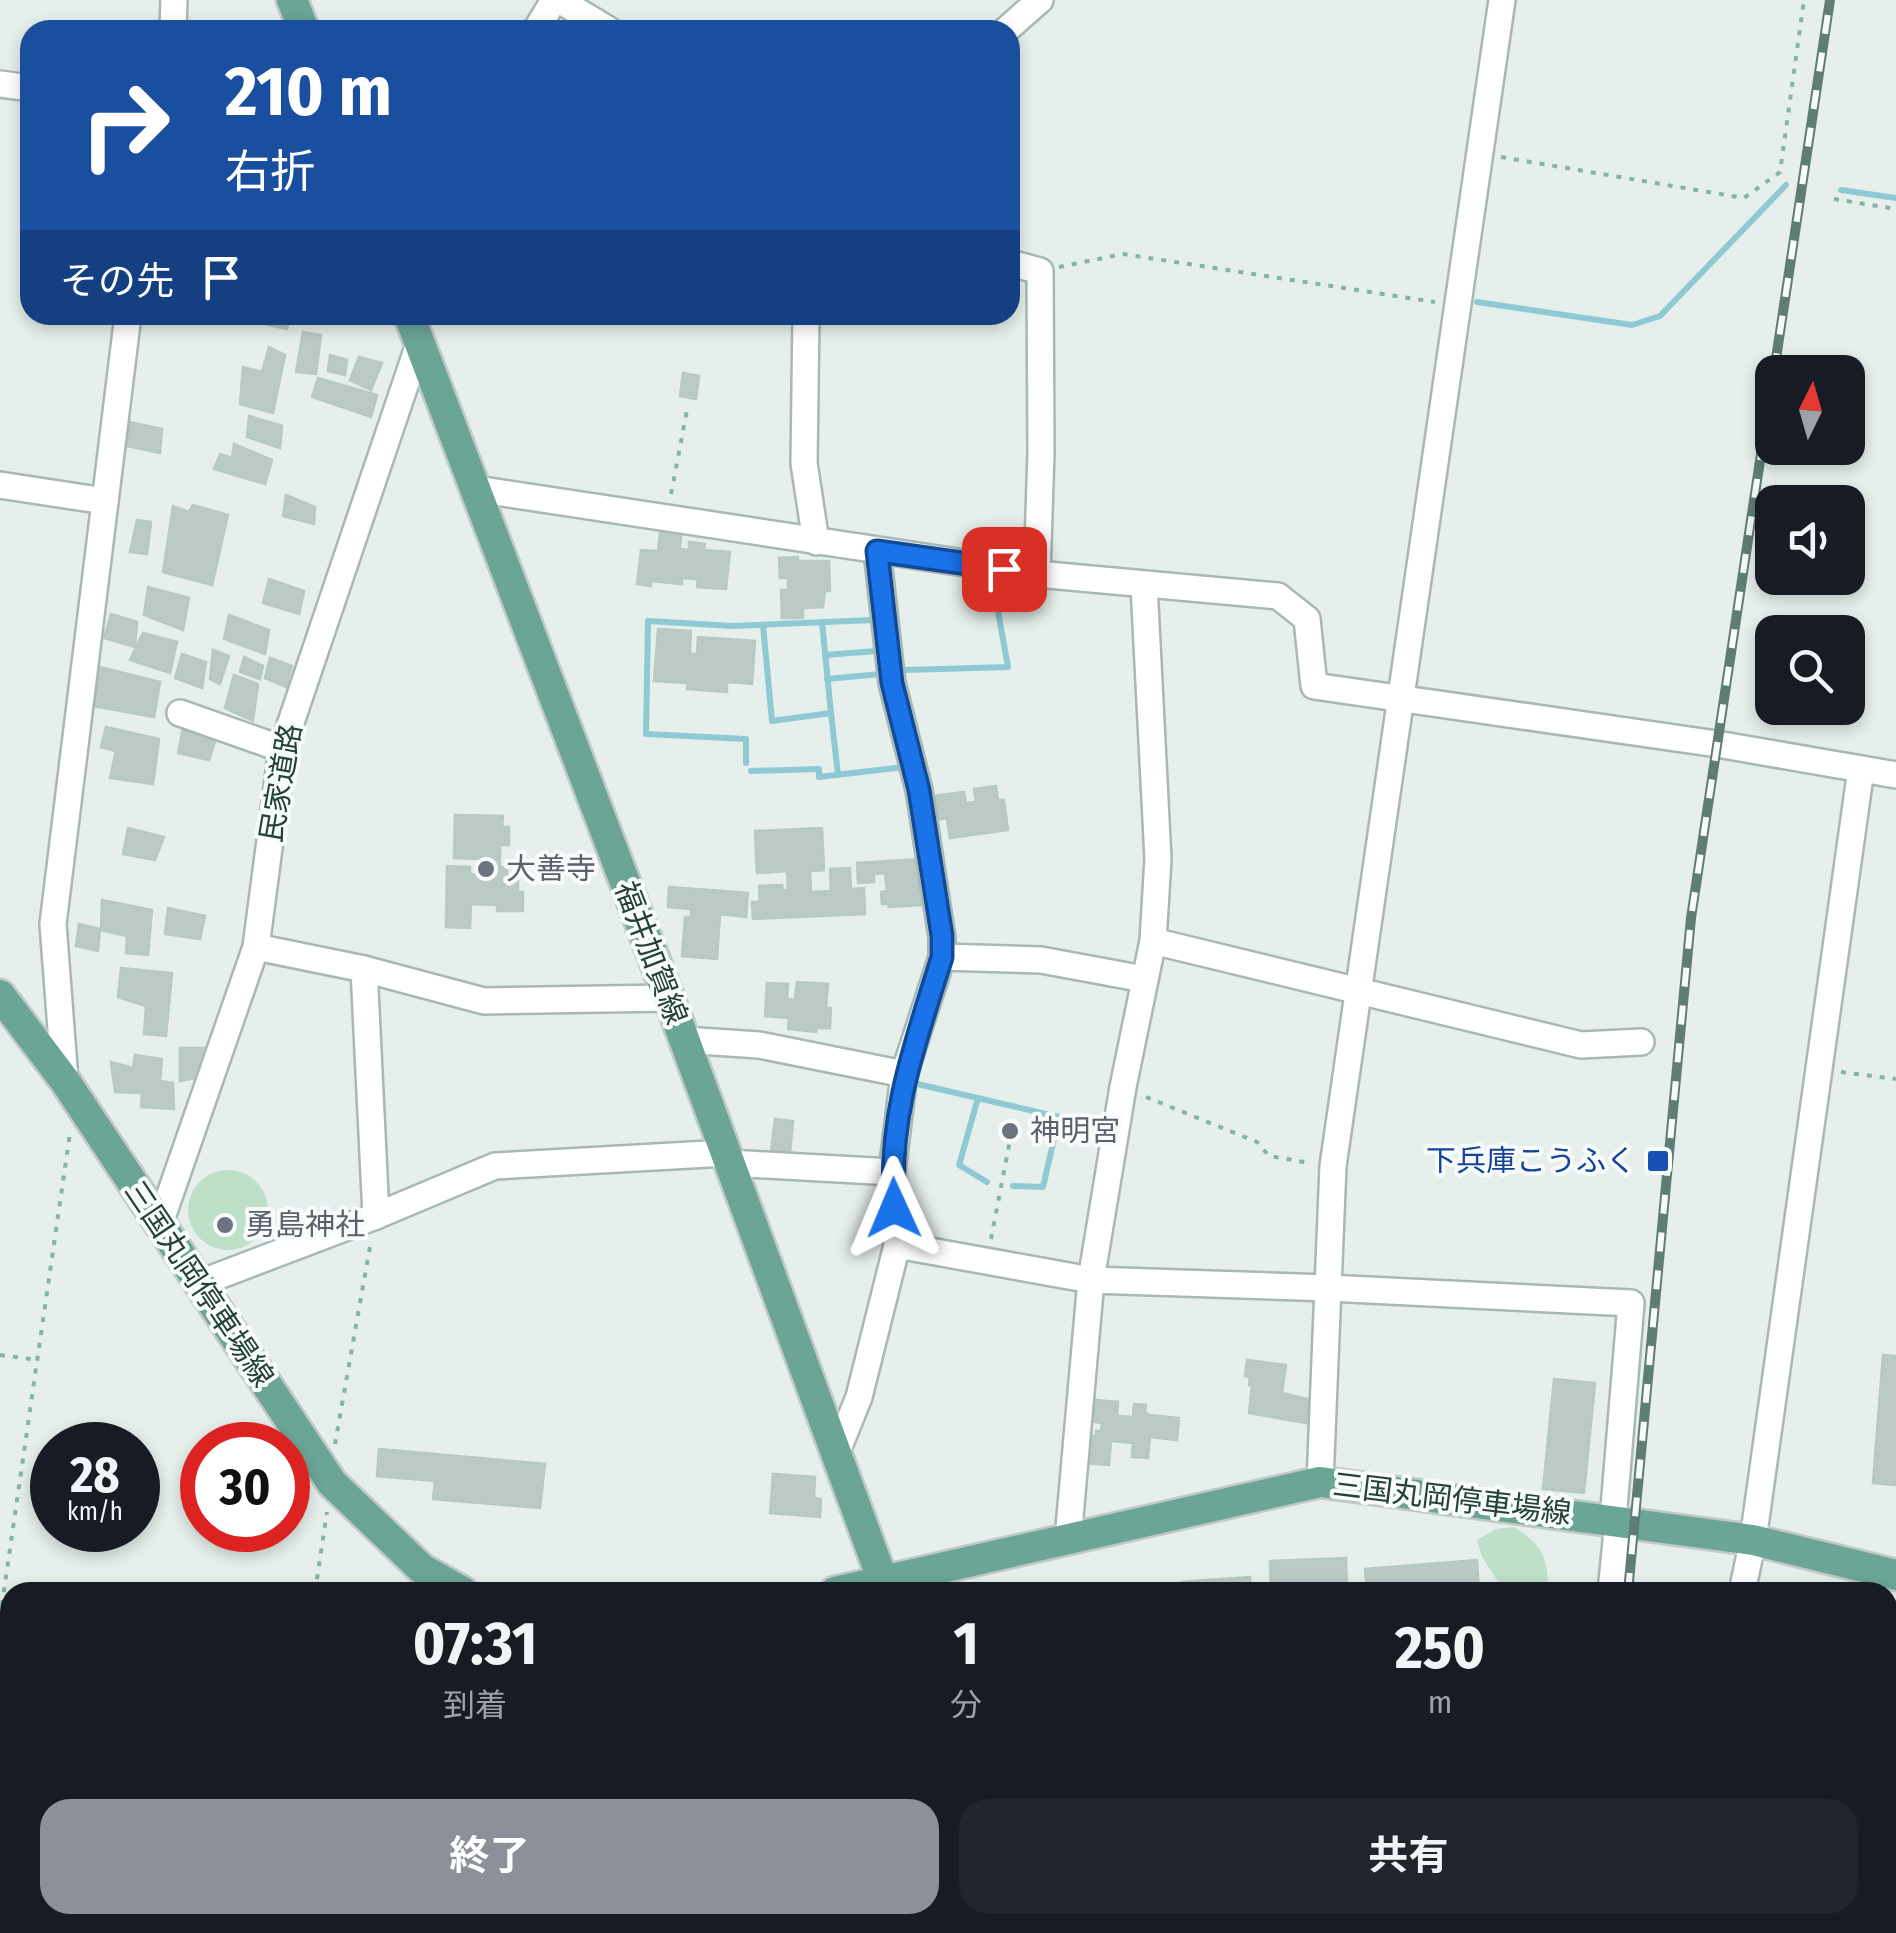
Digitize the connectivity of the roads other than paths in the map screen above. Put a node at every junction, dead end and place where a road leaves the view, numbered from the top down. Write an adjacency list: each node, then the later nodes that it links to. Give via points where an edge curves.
1 (557, 0): 4 (street)
2 (1040, 0): 5 (street)
3 (1502, 0): 18 (street)
4 (592, 20)
5 (1017, 20)
6 (1020, 267): 16 (street, via 1041,453)
7 (127, 325): 13 (street)
8 (412, 325): 10 (main road, 福井加賀線)
9 (806, 325): 14 (street, via 804,463)
10 (419, 344): 12 (main road, 福井加賀線); 20 (street, 民家道路)
11 (0, 485): 13 (street)
12 (476, 489): 14 (street); 30 (main road, 福井加賀線)
13 (105, 501): 34 (street, via 53,924)
14 (816, 542): 15 (street)
15 (877, 551): 16 (street); 25 (street, via 892,683 919,790)
16 (1036, 574): 17 (street)
17 (1144, 585): 18 (street, via 1278,596 1307,620 1314,686); 23 (street, via 1158,859)
18 (1399, 698): 21 (street); 28 (street)
19 (180, 713): 20 (street)
20 (282, 749): 24 (street, 民家道路)
21 (1861, 769): 22 (street); 47 (street)
22 (1896, 775)
23 (1152, 941): 27 (street); 28 (street)
24 (256, 946): 26 (street); 38 (street, 民家道路)
25 (942, 957): 27 (street, via 1041,960); 33 (street)
26 (364, 969): 30 (street, via 484,1001); 37 (street)
27 (1144, 978): 40 (street)
28 (1360, 989): 32 (street, via 1580,1045); 42 (street, via 1333,1166)
29 (0, 995): 34 (main road, 三国丸岡停車場線)
30 (669, 998): 31 (main road, 福井加賀線)
31 (684, 1040): 33 (street, via 759,1045); 35 (main road, 福井加賀線)
32 (1641, 1042)
33 (904, 1074): 36 (street)
34 (70, 1089): 38 (main road, 三国丸岡停車場線)
35 (728, 1158): 36 (street); 37 (street, via 495,1166); 43 (main road, 福井加賀線)
36 (892, 1172): 39 (street)
37 (376, 1216): 41 (street)
38 (158, 1226): 41 (main road, 三国丸岡停車場線)
39 (897, 1244): 40 (street); 43 (street, via 860,1397)
40 (1091, 1280): 42 (street); 46 (street)
41 (200, 1282): 49 (main road, 三国丸岡停車場線, via 330,1480 422,1569)
42 (1328, 1288): 44 (street); 45 (street, via 1630,1303)
43 (836, 1454): 50 (main road, 福井加賀線)
44 (1320, 1482): 45 (main road, 三国丸岡停車場線); 46 (main road, 三国丸岡停車場線)
45 (1616, 1521): 47 (main road, 三国丸岡停車場線); 52 (street)
46 (1068, 1539): 51 (main road, 三国丸岡停車場線)
47 (1753, 1540): 48 (main road, 三国丸岡停車場線); 53 (street)
48 (1896, 1575)
49 (445, 1582)
50 (883, 1582)
51 (907, 1582)
52 (1612, 1582)
53 (1744, 1582)

